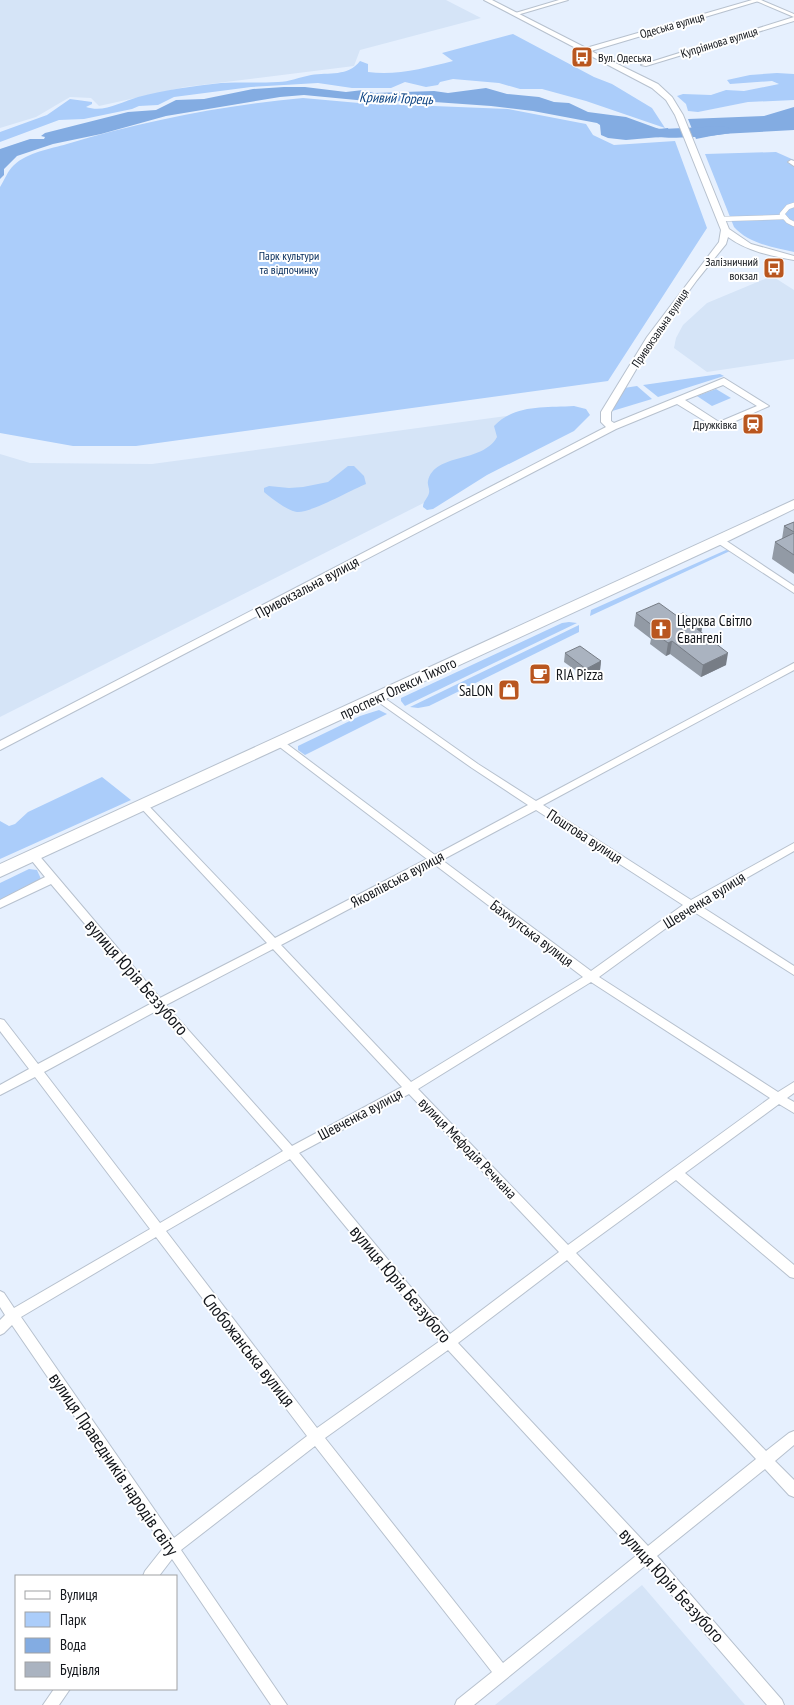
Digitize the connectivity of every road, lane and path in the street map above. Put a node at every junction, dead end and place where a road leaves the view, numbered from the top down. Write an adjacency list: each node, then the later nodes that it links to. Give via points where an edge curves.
1 (487, 0): 4 (street)
2 (565, 0): 4 (street)
3 (758, 0): 5 (street); 6 (street, Одеська вулиця)
4 (515, 14): 6 (street)
5 (794, 17): 7 (street, Купріянова вулиця)
6 (586, 50): 10 (street, via 655,86 669,99 679,115)
7 (644, 65)
8 (794, 205): 9 (street, via 784,210)
9 (784, 218): 10 (street); 11 (street)
10 (721, 219): 12 (street)
11 (794, 224)
12 (725, 230): 13 (street, via 748,245); 15 (street, Привокзальна вулиця, via 723,242 650,339 606,412 606,422)
13 (794, 258)
14 (678, 400): 14 (street, Привокзальна вулиця, via 718,426 764,406 724,381); 15 (street, Привокзальна вулиця)
15 (613, 427): 22 (street, Привокзальна вулиця)
16 (794, 504): 17 (main road, проспект Олекси Тихого)
17 (720, 540): 18 (street); 20 (main road, проспект Олекси Тихого)
18 (794, 590)
19 (794, 666): 24 (street, Яковлівська вулиця)
20 (377, 698): 21 (main road, проспект Олекси Тихого); 24 (street, Поштова вулиця)
21 (280, 743): 23 (main road, проспект Олекси Тихого); 27 (street, Бахмутська вулиця)
22 (0, 746)
23 (143, 805): 26 (main road, проспект Олекси Тихого); 32 (street, вулиця Мефодія Речмана)
24 (536, 805): 27 (street, Яковлівська вулиця); 31 (street, Поштова вулиця)
25 (794, 847): 31 (street, Шевченка вулиця)
26 (33, 856): 28 (main road, проспект Олекси Тихого); 29 (street, вулиця Юрія Беззубого)
27 (434, 860): 32 (street, Яковлівська вулиця); 34 (street, Бахмутська вулиця)
28 (0, 871)
29 (52, 879): 30 (street); 35 (street, вулиця Юрія Беззубого)
30 (0, 904)
31 (692, 904): 33 (street, Поштова вулиця); 34 (street, Шевченка вулиця)
32 (275, 943): 35 (street, Яковлівська вулиця); 39 (street, вулиця Мефодія Речмана)
33 (794, 972)
34 (591, 977): 39 (street, Шевченка вулиця); 41 (street, Бахмутська вулиця)
35 (159, 1004): 37 (street, Яковлівська вулиця); 43 (street, вулиця Юрія Беззубого)
36 (0, 1023): 37 (street, Слобожанська вулиця)
37 (37, 1071): 40 (street, Яковлівська вулиця); 45 (street, Слобожанська вулиця)
38 (794, 1087): 41 (street)
39 (410, 1088): 43 (street, Шевченка вулиця); 46 (street, вулиця Мефодія Речмана)
40 (0, 1090)
41 (779, 1098): 42 (street, Бахмутська вулиця); 44 (street)
42 (794, 1108)
43 (291, 1152): 45 (street, Шевченка вулиця); 51 (street, вулиця Юрія Беззубого)
44 (676, 1173): 46 (street); 47 (street)
45 (157, 1230): 49 (street, Шевченка вулиця); 52 (street, Слобожанська вулиця)
46 (568, 1252): 51 (street); 54 (street, вулиця Мефодія Речмана)
47 (794, 1273)
48 (0, 1296): 49 (street, вулиця Праведників народів світу)
49 (13, 1315): 50 (street, Шевченка вулиця); 56 (street, вулиця Праведників народів світу)
50 (0, 1329)
51 (449, 1342): 52 (street); 57 (street, вулиця Юрія Беззубого)
52 (316, 1437): 56 (street); 59 (street, Слобожанська вулиця)
53 (794, 1437): 54 (street)
54 (767, 1460): 55 (street, вулиця Мефодія Речмана); 57 (street)
55 (794, 1490)
56 (171, 1549): 58 (street); 62 (street, вулиця Праведників народів світу)
57 (648, 1556): 59 (street); 64 (street, вулиця Юрія Беззубого)
58 (151, 1575)
59 (502, 1673): 63 (street)
60 (61, 1690): 61 (street)
61 (50, 1705)
62 (280, 1705)
63 (462, 1705)
64 (777, 1705)

